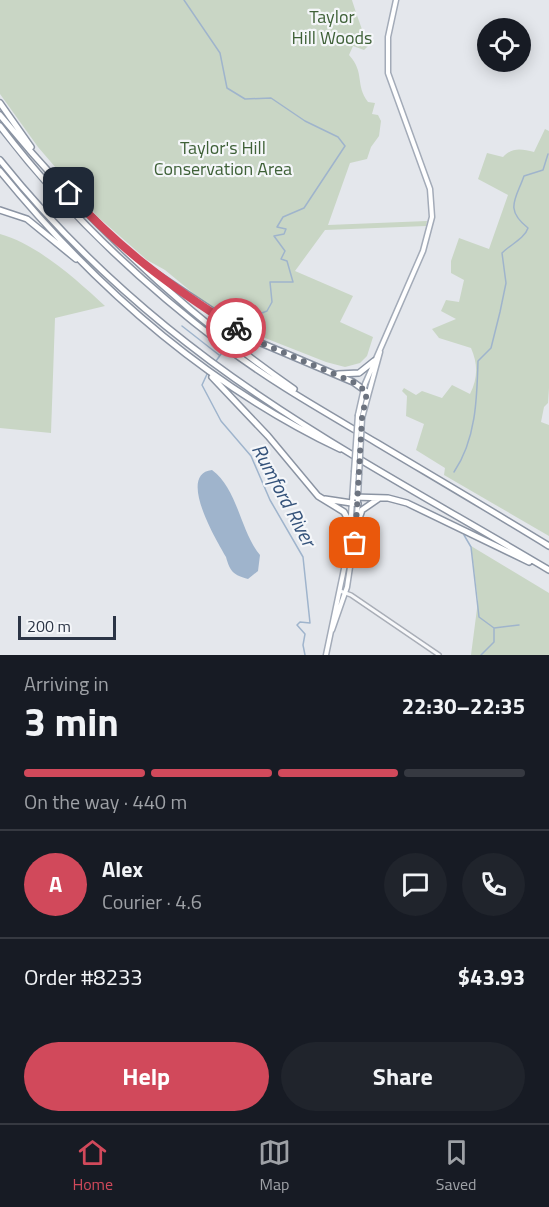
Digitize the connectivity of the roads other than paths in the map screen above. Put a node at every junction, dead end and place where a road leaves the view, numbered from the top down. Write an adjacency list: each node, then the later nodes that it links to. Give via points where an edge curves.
1 (396, 0): 11 (main road, via 388,37 388,74 430,189 432,217 423,251)
2 (0, 103): 7 (highway)
3 (0, 115): 7 (highway)
4 (0, 126): 17 (highway, via 45,181 148,284 224,346)
5 (0, 160): 18 (highway, via 92,261 160,321 289,415)
6 (0, 171): 10 (highway)
7 (52, 174): 9 (highway)
8 (0, 210): 10 (highway, via 36,224)
9 (112, 239): 13 (highway, via 158,276 244,333); 17 (highway, via 228,339)
10 (102, 282): 14 (highway)
11 (380, 352): 12 (main road); 15 (main road)
12 (374, 361): 13 (highway, via 350,374); 15 (main road)
13 (326, 371): 15 (highway)
14 (212, 374): 18 (highway, via 293,425); 19 (highway)
15 (365, 391): 16 (main road)
16 (360, 417): 21 (main road, bridge); 21 (main road, bridge)
17 (341, 422): 23 (highway)
18 (355, 455): 24 (highway)
19 (318, 496): 21 (highway, via 332,501); 22 (highway, via 344,512)
20 (384, 498): 21 (highway); 22 (highway, via 365,507); 24 (highway, via 418,507)
21 (355, 501): 22 (main road)
22 (354, 526): 25 (main road); 26 (main road)
23 (549, 546)
24 (549, 570)
25 (340, 591): 26 (street); 27 (main road)
26 (346, 593): 27 (main road); 29 (street)
27 (332, 630): 28 (main road)
28 (326, 655)
29 (439, 655)

